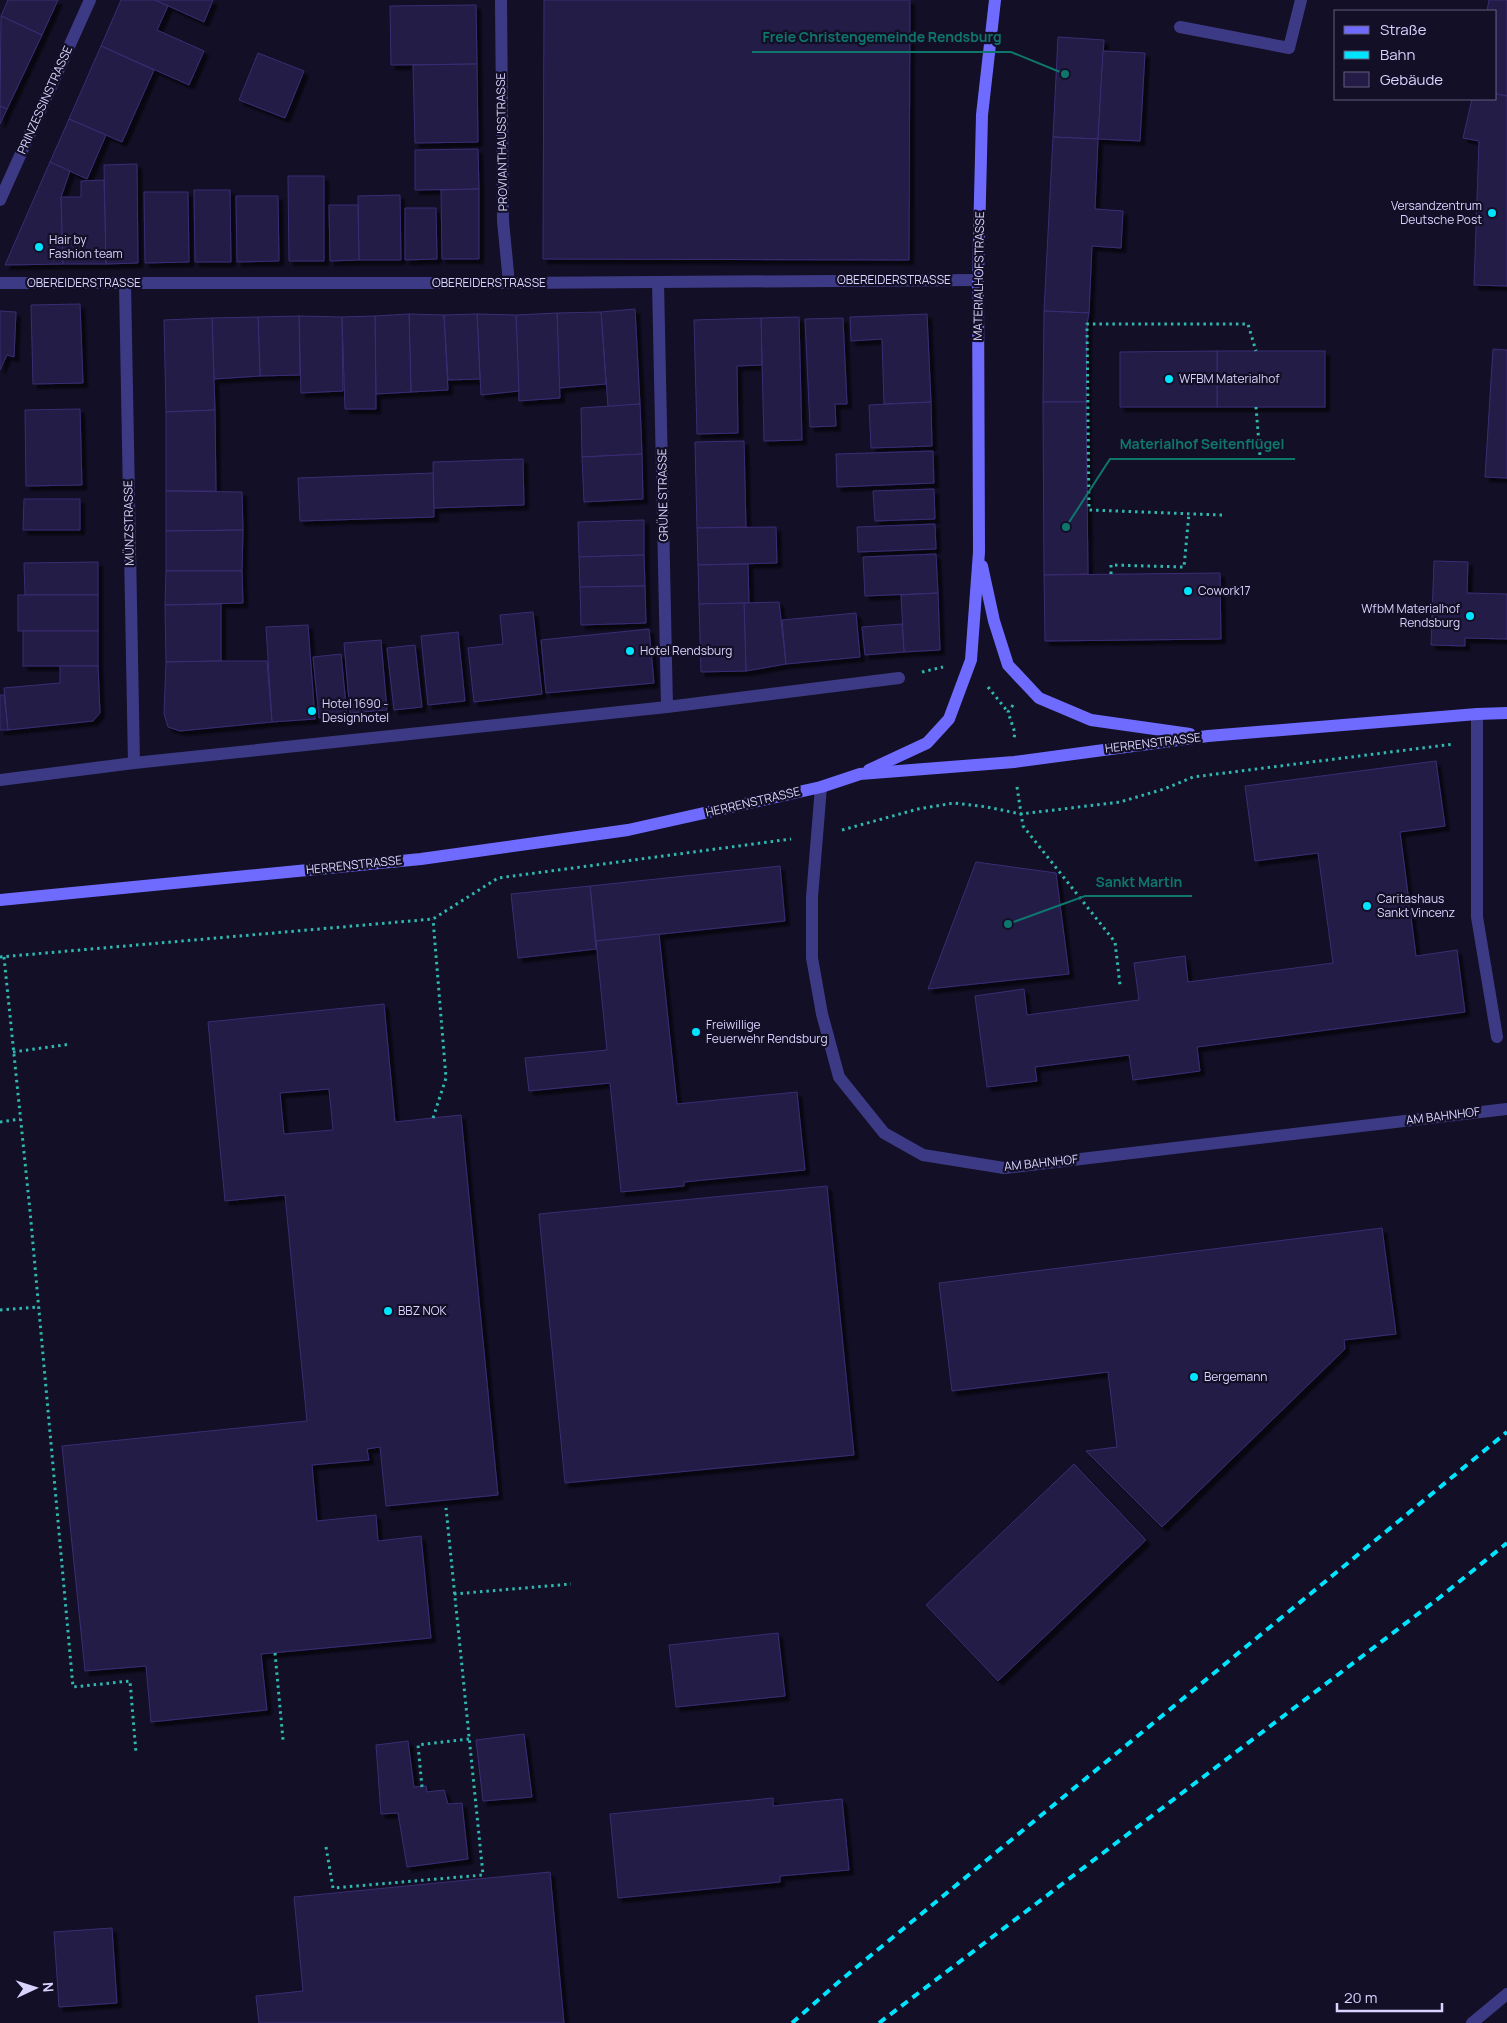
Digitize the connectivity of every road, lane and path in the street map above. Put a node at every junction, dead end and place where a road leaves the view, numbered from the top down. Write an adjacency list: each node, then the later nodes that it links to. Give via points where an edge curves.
1 (90, 0): 6 (street, PRINZESSINSTRASSE)
2 (501, 0): 10 (street, PROVIANTHAUSSTRASSE, via 504,221)
3 (995, 0): 7 (main road, MATERIALHOFSTRASSE, via 982,115)
4 (1300, 0): 5 (street, via 1289,48)
5 (1180, 27)
6 (0, 200)
7 (978, 280): 8 (street, OBEREIDERSTRASSE); 17 (main road, MATERIALHOFSTRASSE)
8 (658, 282): 10 (street, OBEREIDERSTRASSE); 21 (street, GRÜNE STRASSE)
9 (0, 283): 11 (street, OBEREIDERSTRASSE)
10 (509, 283): 11 (street, OBEREIDERSTRASSE)
11 (125, 284): 26 (street, MÜNZSTRASSE)
12 (1256, 351): 15 (path, via 1248,324 1087,324 1089,510)
13 (1256, 407): 14 (path)
14 (1260, 456)
15 (1189, 513): 16 (path); 18 (path, via 1184,567 1111,565)
16 (1222, 515)
17 (979, 552): 19 (main road, MATERIALHOFSTRASSE); 24 (main road, MATERIALHOFSTRASSE, via 994,621 1008,665 1039,698 1091,720)
18 (1111, 574)
19 (971, 660): 20 (path); 27 (main road, MATERIALHOFSTRASSE, via 949,719 927,743)
20 (900, 678): 21 (street)
21 (667, 707): 26 (street)
22 (1507, 713): 23 (main road, HERRENSTRASSE)
23 (1477, 714): 24 (main road, HERRENSTRASSE); 25 (street)
24 (1208, 736): 27 (main road, HERRENSTRASSE, via 1014,762)
25 (1476, 741): 31 (path, via 1193,777 1120,802 1021,814 954,804 918,809); 36 (street, via 1477,917)
26 (134, 763): 28 (street)
27 (860, 774): 29 (main road, HERRENSTRASSE)
28 (0, 780)
29 (822, 786): 31 (street, AM BAHNHOF); 32 (main road, HERRENSTRASSE, via 628,830 421,858)
30 (1023, 826): 35 (path, via 1115,942)
31 (818, 836): 33 (path, via 498,878); 39 (street, AM BAHNHOF, via 812,897 812,958 822,1014 840,1077 884,1133 923,1155 1004,1168)
32 (0, 900)
33 (433, 919): 34 (path); 41 (path, via 446,1078)
34 (2, 957): 38 (path)
35 (1120, 985)
36 (1497, 1037)
37 (71, 1044): 38 (path)
38 (13, 1052): 40 (path)
39 (1507, 1109)
40 (20, 1118): 42 (path); 43 (path)
41 (433, 1118)
42 (0, 1122)
43 (38, 1307): 44 (path); 51 (path, via 73,1687 130,1681)
44 (0, 1310)
45 (446, 1508): 47 (path)
46 (571, 1584): 47 (path)
47 (454, 1594): 49 (path)
48 (275, 1653): 50 (path)
49 (469, 1739): 52 (path, via 418,1745); 53 (path, via 483,1875 333,1888)
50 (283, 1740)
51 (136, 1753)
52 (422, 1786)
53 (326, 1847)
54 (1507, 1994): 55 (street)
55 (1472, 2023)

